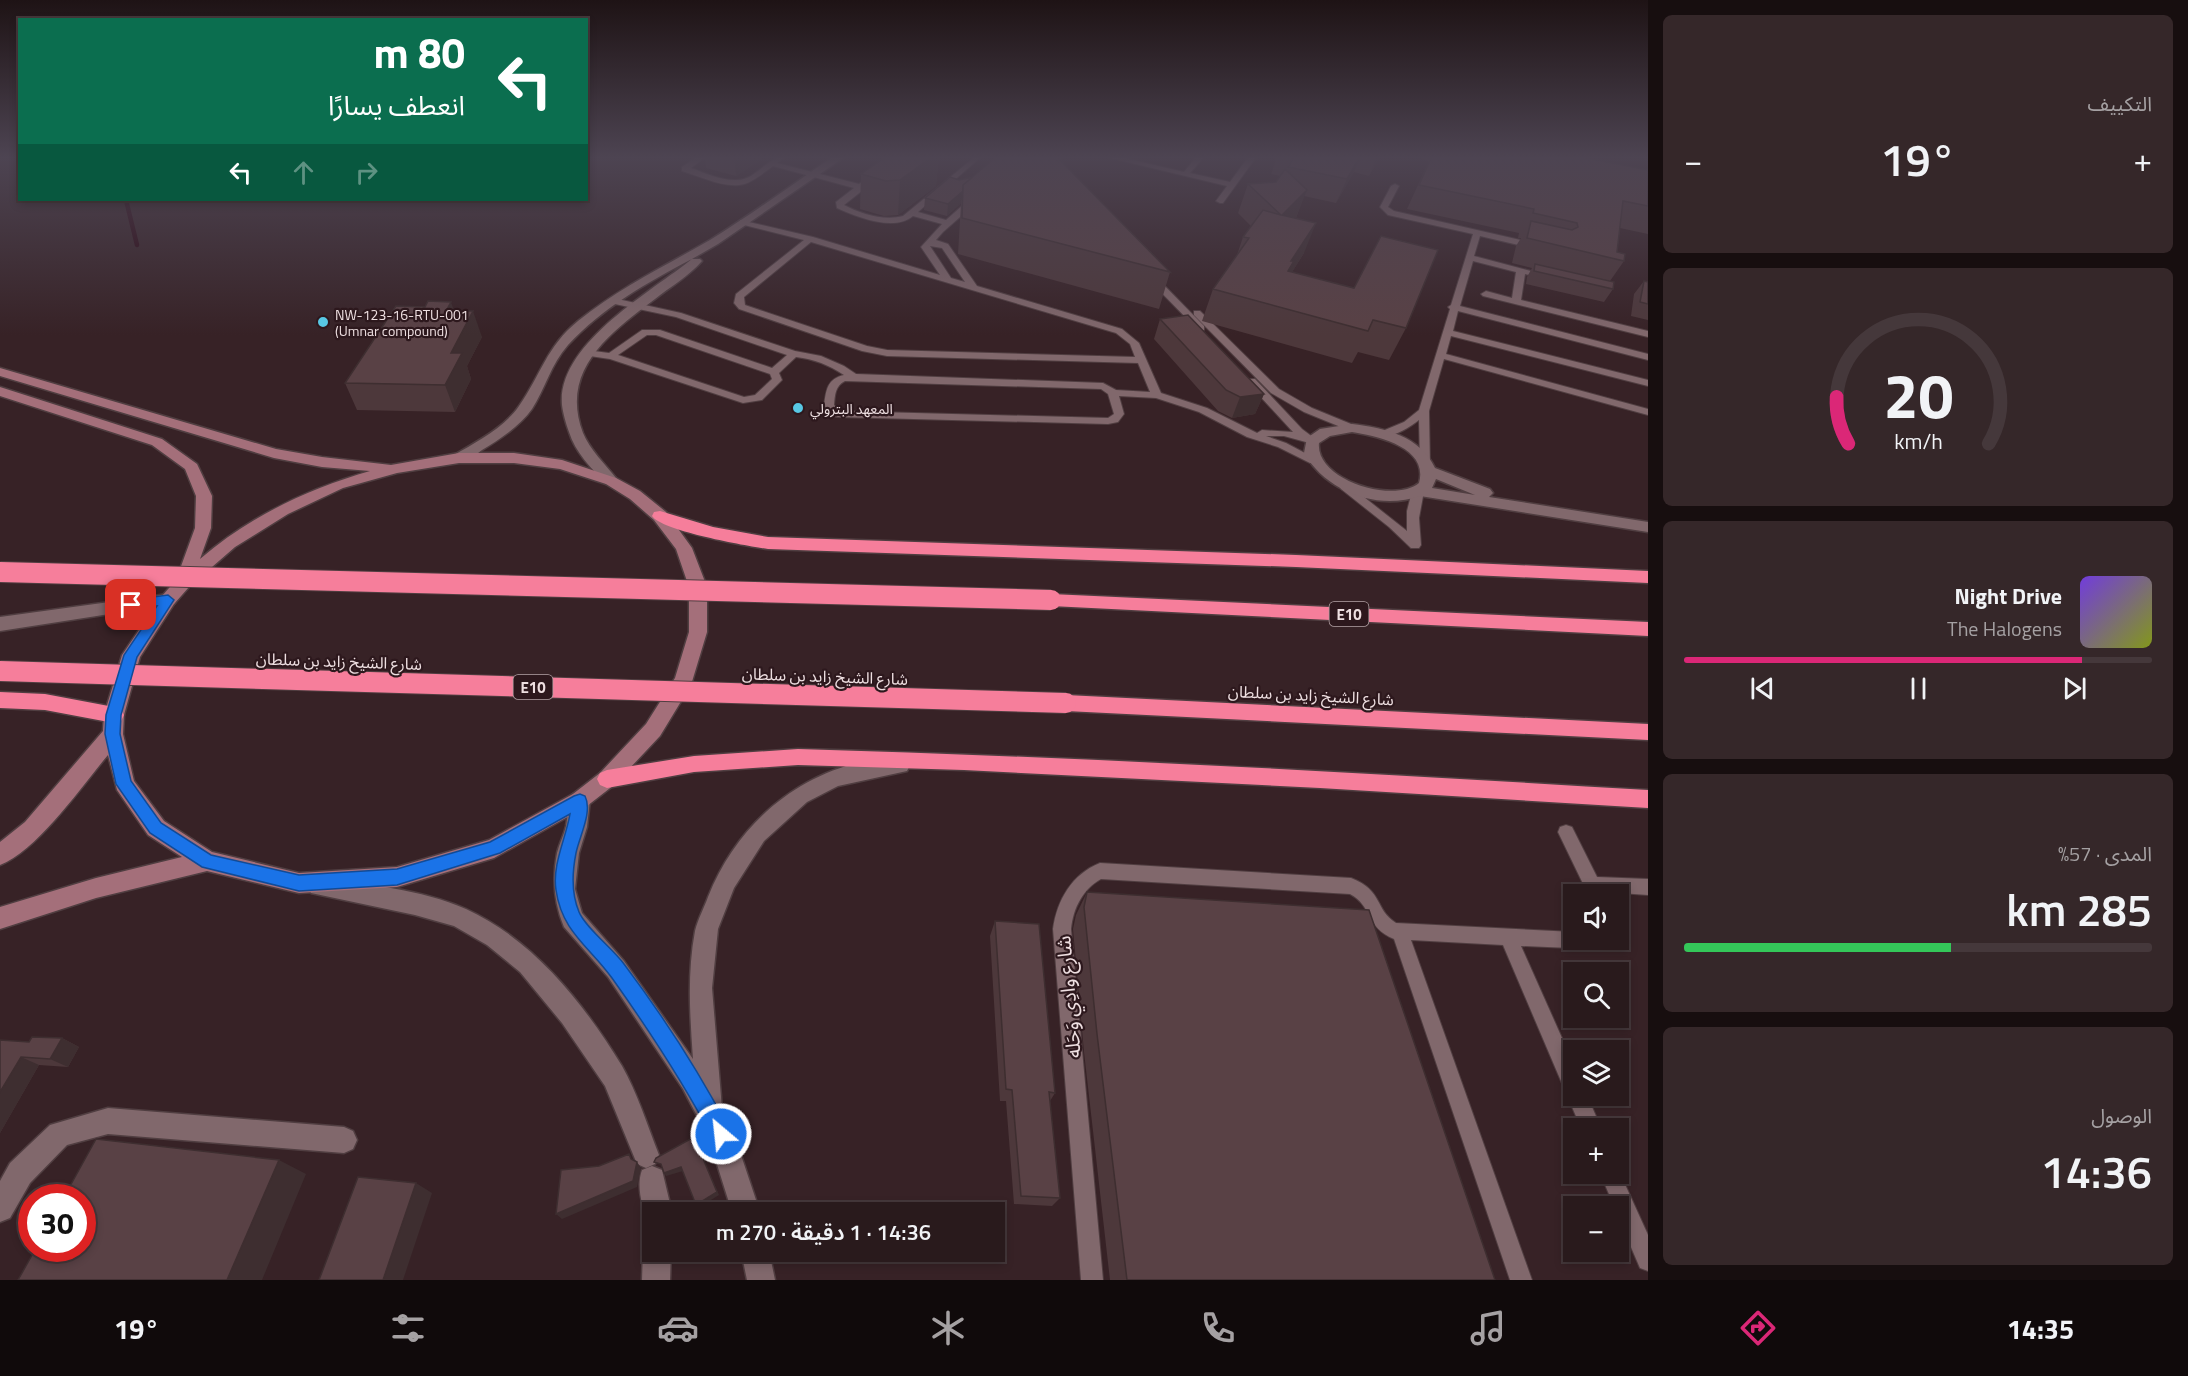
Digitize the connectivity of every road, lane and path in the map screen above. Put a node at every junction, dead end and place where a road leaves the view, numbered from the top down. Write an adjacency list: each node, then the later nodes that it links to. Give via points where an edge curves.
1 (752, 216): 7 (street)
2 (873, 216): 3 (lane, via 891,221)
3 (907, 216)
4 (921, 216): 8 (lane)
5 (956, 216): 8 (lane)
6 (1407, 216): 9 (lane)
7 (747, 219): 10 (lane); 11 (street)
8 (948, 223): 12 (lane)
9 (1478, 233): 13 (lane); 14 (lane)
10 (807, 238): 17 (lane); 31 (lane, via 742,293 739,303 755,312 886,353)
11 (714, 242): 20 (street, via 665,267); 22 (street, via 693,264)
12 (931, 242): 17 (lane, via 925,247); 18 (lane, via 945,246)
13 (1546, 248)
14 (1470, 258): 15 (lane); 23 (lane)
15 (1521, 270): 16 (lane); 21 (lane)
16 (1554, 278)
17 (947, 279): 18 (lane)
18 (973, 287): 31 (lane, via 1119,331 1134,343)
19 (1486, 294): 21 (lane)
20 (613, 301): 22 (lane); 46 (street, via 562,344 517,418)
21 (1516, 302): 25 (lane)
22 (637, 305): 26 (street); 27 (lane)
23 (1453, 308): 24 (lane); 30 (lane)
24 (1446, 332): 28 (lane); 36 (lane)
25 (1648, 334)
26 (586, 353): 29 (lane); 50 (street, via 573,378 570,412 575,432)
27 (794, 354): 33 (lane); 34 (lane, via 830,363); 35 (lane)
28 (1440, 355): 40 (lane); 41 (lane)
29 (611, 356): 33 (lane, via 639,334 657,332); 33 (lane, via 743,400 758,398 775,384)
30 (1648, 357)
31 (1143, 360): 39 (lane)
32 (0, 372): 49 (main road, via 274,453 322,462)
33 (774, 372)
34 (853, 377): 35 (lane); 38 (lane, via 1095,385)
35 (837, 380): 38 (lane, via 831,386 829,406 844,415 1108,421 1119,414)
36 (1648, 383)
37 (0, 391): 58 (main road, via 158,442 192,467 204,496 203,528)
38 (1113, 393): 39 (lane)
39 (1157, 395): 44 (lane, via 1203,410)
40 (1424, 411): 43 (lane, via 1408,424); 48 (lane)
41 (1648, 412)
42 (1352, 428): 43 (street); 45 (street, via 1328,431); 45 (lane, via 1275,391 1147,268 1298,430)
43 (1384, 434): 48 (street, via 1410,447)
44 (1251, 435): 45 (lane, via 1285,433); 47 (lane, via 1282,444)
45 (1313, 441): 47 (street)
46 (459, 458): 49 (main road); 50 (main road, via 514,458 562,465)
47 (1314, 461): 51 (street, via 1326,475)
48 (1427, 467): 52 (street, via 1426,484); 53 (street, via 1467,488)
49 (396, 468): 58 (main road, via 338,485 282,510 230,543)
50 (611, 481): 54 (main road)
51 (1344, 486): 52 (street, via 1392,497); 52 (lane, via 1415,545 1413,506)
52 (1418, 491): 53 (street)
53 (1547, 512): 55 (street)
54 (660, 516): 57 (highway, via 728,538 768,543); 67 (main road, via 684,548 698,587 698,632 684,680 653,730)
55 (1648, 527)
56 (0, 572): 61 (highway, E10, bridge, via 1051,600)
57 (1648, 577)
58 (183, 583): 59 (main road)
59 (168, 600): 60 (street); 64 (main road, via 131,655)
60 (0, 624)
61 (1648, 629)
62 (0, 671): 65 (highway, شارع الشيخ زايد بن سلطان / E10, bridge, via 1066,703)
63 (0, 700): 64 (highway, via 45,702)
64 (113, 724): 71 (main road, via 33,829); 72 (main road, via 124,784 156,828)
65 (1648, 732)
66 (964, 762): 67 (highway, via 758,758); 68 (highway); 82 (street, via 883,766 833,778 800,796 756,834 725,883 706,929 700,988)
67 (607, 779): 69 (main road)
68 (1648, 799)
69 (580, 800): 73 (main road, via 494,848 408,874); 82 (street, via 564,889 572,919 616,969 692,1080)
70 (1566, 832): 74 (lane)
71 (0, 855)
72 (207, 861): 73 (main road); 77 (main road, via 96,888)
73 (299, 883): 85 (street, via 415,904 459,917 495,937 528,963 571,1014 614,1077 649,1167)
74 (1592, 884)
75 (1648, 887): 76 (lane)
76 (1629, 888)
77 (0, 918)
78 (1399, 930): 79 (lane); 93 (lane, شارع وادِي وَحَله, via 1385,926 1368,896 1351,886 1100,871 1084,881 1068,905 1062,929); 94 (lane)
79 (1508, 936): 80 (lane); 81 (lane)
80 (1563, 939)
81 (1563, 1063)
82 (709, 1113): 86 (street, via 721,1134)
83 (344, 1140): 87 (street, via 108,1121 59,1134 20,1173)
84 (1615, 1184): 88 (lane)
85 (655, 1202)
86 (743, 1202)
87 (0, 1208)
88 (1648, 1260)
89 (657, 1262): 91 (street)
90 (757, 1262): 92 (street)
91 (656, 1280)
92 (761, 1280)
93 (1092, 1280)
94 (1521, 1280)

